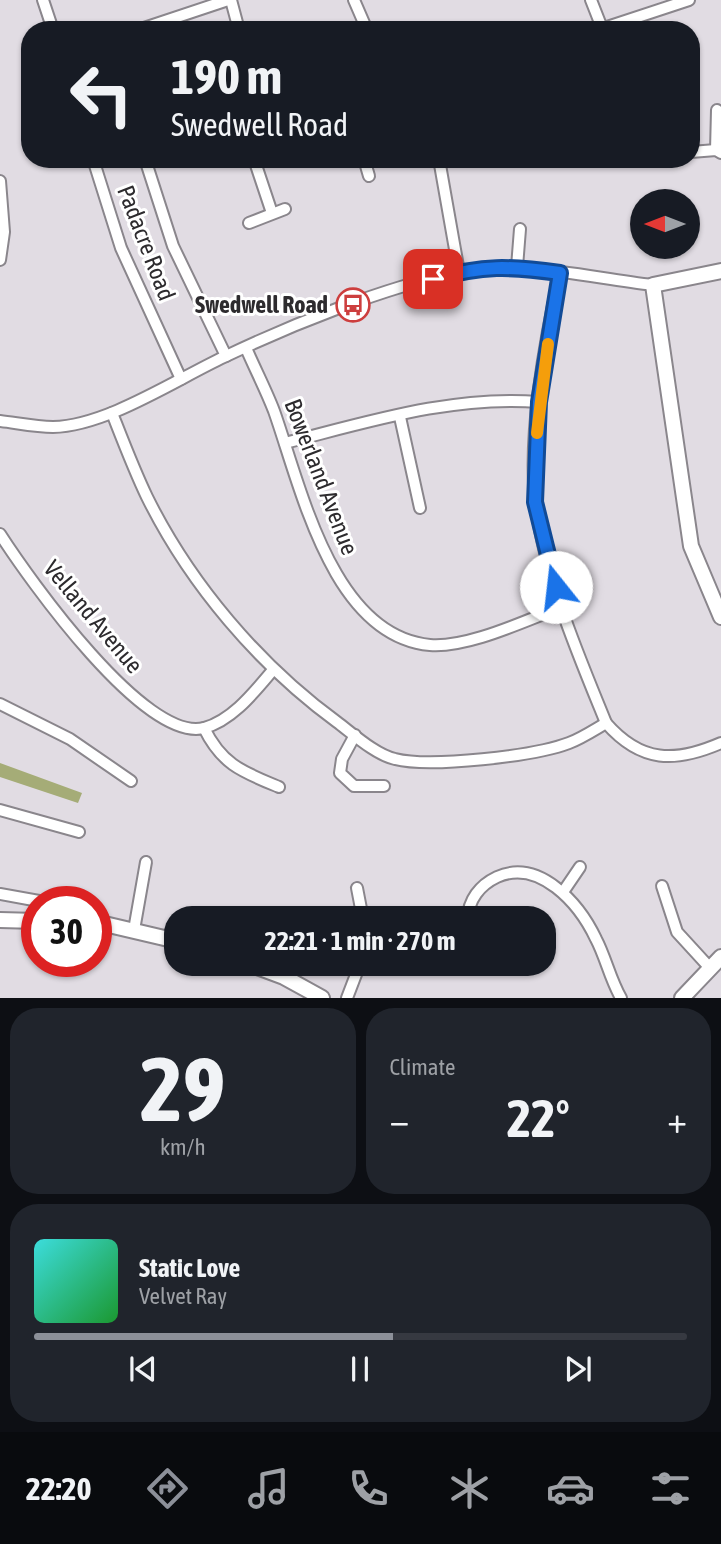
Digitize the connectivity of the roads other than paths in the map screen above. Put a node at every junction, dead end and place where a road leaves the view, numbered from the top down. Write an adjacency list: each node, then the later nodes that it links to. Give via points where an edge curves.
1 (43, 0): 6 (street)
2 (230, 0): 7 (street); 8 (street)
3 (354, 0): 9 (street)
4 (591, 0): 10 (street)
5 (689, 0): 11 (street)
6 (50, 21)
7 (166, 21)
8 (236, 21)
9 (363, 21)
10 (598, 21)
11 (625, 21)
12 (717, 110): 13 (street)
13 (719, 151): 14 (street)
14 (700, 152)
15 (96, 168): 34 (street, Padacre Road, via 121,248)
16 (148, 168): 33 (street, via 173,246)
17 (257, 168): 23 (street)
18 (367, 168): 20 (street)
19 (441, 168): 29 (street)
20 (369, 176)
21 (0, 181): 26 (street, via 4,232)
22 (285, 209): 23 (street)
23 (272, 213): 24 (street)
24 (249, 223)
25 (520, 229): 27 (street)
26 (0, 260)
27 (517, 267): 29 (street); 30 (street)
28 (721, 271): 31 (street)
29 (459, 272): 32 (street, via 353,305)
30 (560, 273): 31 (street); 35 (street)
31 (653, 285): 43 (street, via 691,546)
32 (246, 348): 33 (street); 39 (street, Bowerland Avenue)
33 (226, 356): 34 (street)
34 (181, 379): 36 (street)
35 (539, 402): 37 (street, via 502,399 430,407); 42 (street, via 535,502)
36 (112, 413): 38 (street, via 53,427); 44 (street, via 169,536 203,587)
37 (400, 417): 39 (street); 40 (street)
38 (0, 421)
39 (285, 443): 42 (street, Bowerland Avenue, via 331,567 380,626 429,645 454,644)
40 (420, 508)
41 (0, 534): 47 (street, Velland Avenue, via 68,627 126,690 186,729)
42 (562, 607): 46 (street)
43 (721, 617)
44 (273, 670): 47 (street, via 233,712); 48 (street)
45 (0, 704): 50 (street, via 70,739)
46 (606, 723): 48 (street, via 567,744 445,762 394,759); 49 (street, via 635,748 673,758)
47 (204, 728): 52 (street, via 227,762)
48 (355, 735): 51 (street, via 340,773 354,786)
49 (721, 743)
50 (131, 781)
51 (384, 786)
52 (279, 787)
53 (0, 810): 54 (street)
54 (79, 832)
55 (146, 862): 67 (street)
56 (580, 867): 59 (street)
57 (662, 886): 70 (street, via 677,932)
58 (357, 888): 62 (street)
59 (563, 892): 63 (street, via 546,880 508,872 476,893); 75 (street, via 596,937)
60 (0, 894): 61 (street)
61 (21, 898)
62 (360, 906)
63 (469, 906)
64 (0, 920): 65 (street)
65 (21, 921)
66 (112, 925): 67 (street)
67 (134, 930): 68 (street)
68 (164, 938)
69 (721, 957): 70 (street)
70 (710, 968): 76 (street)
71 (281, 976): 73 (street)
72 (355, 976): 74 (street)
73 (322, 998)
74 (347, 998)
75 (621, 998)
76 (682, 998)

